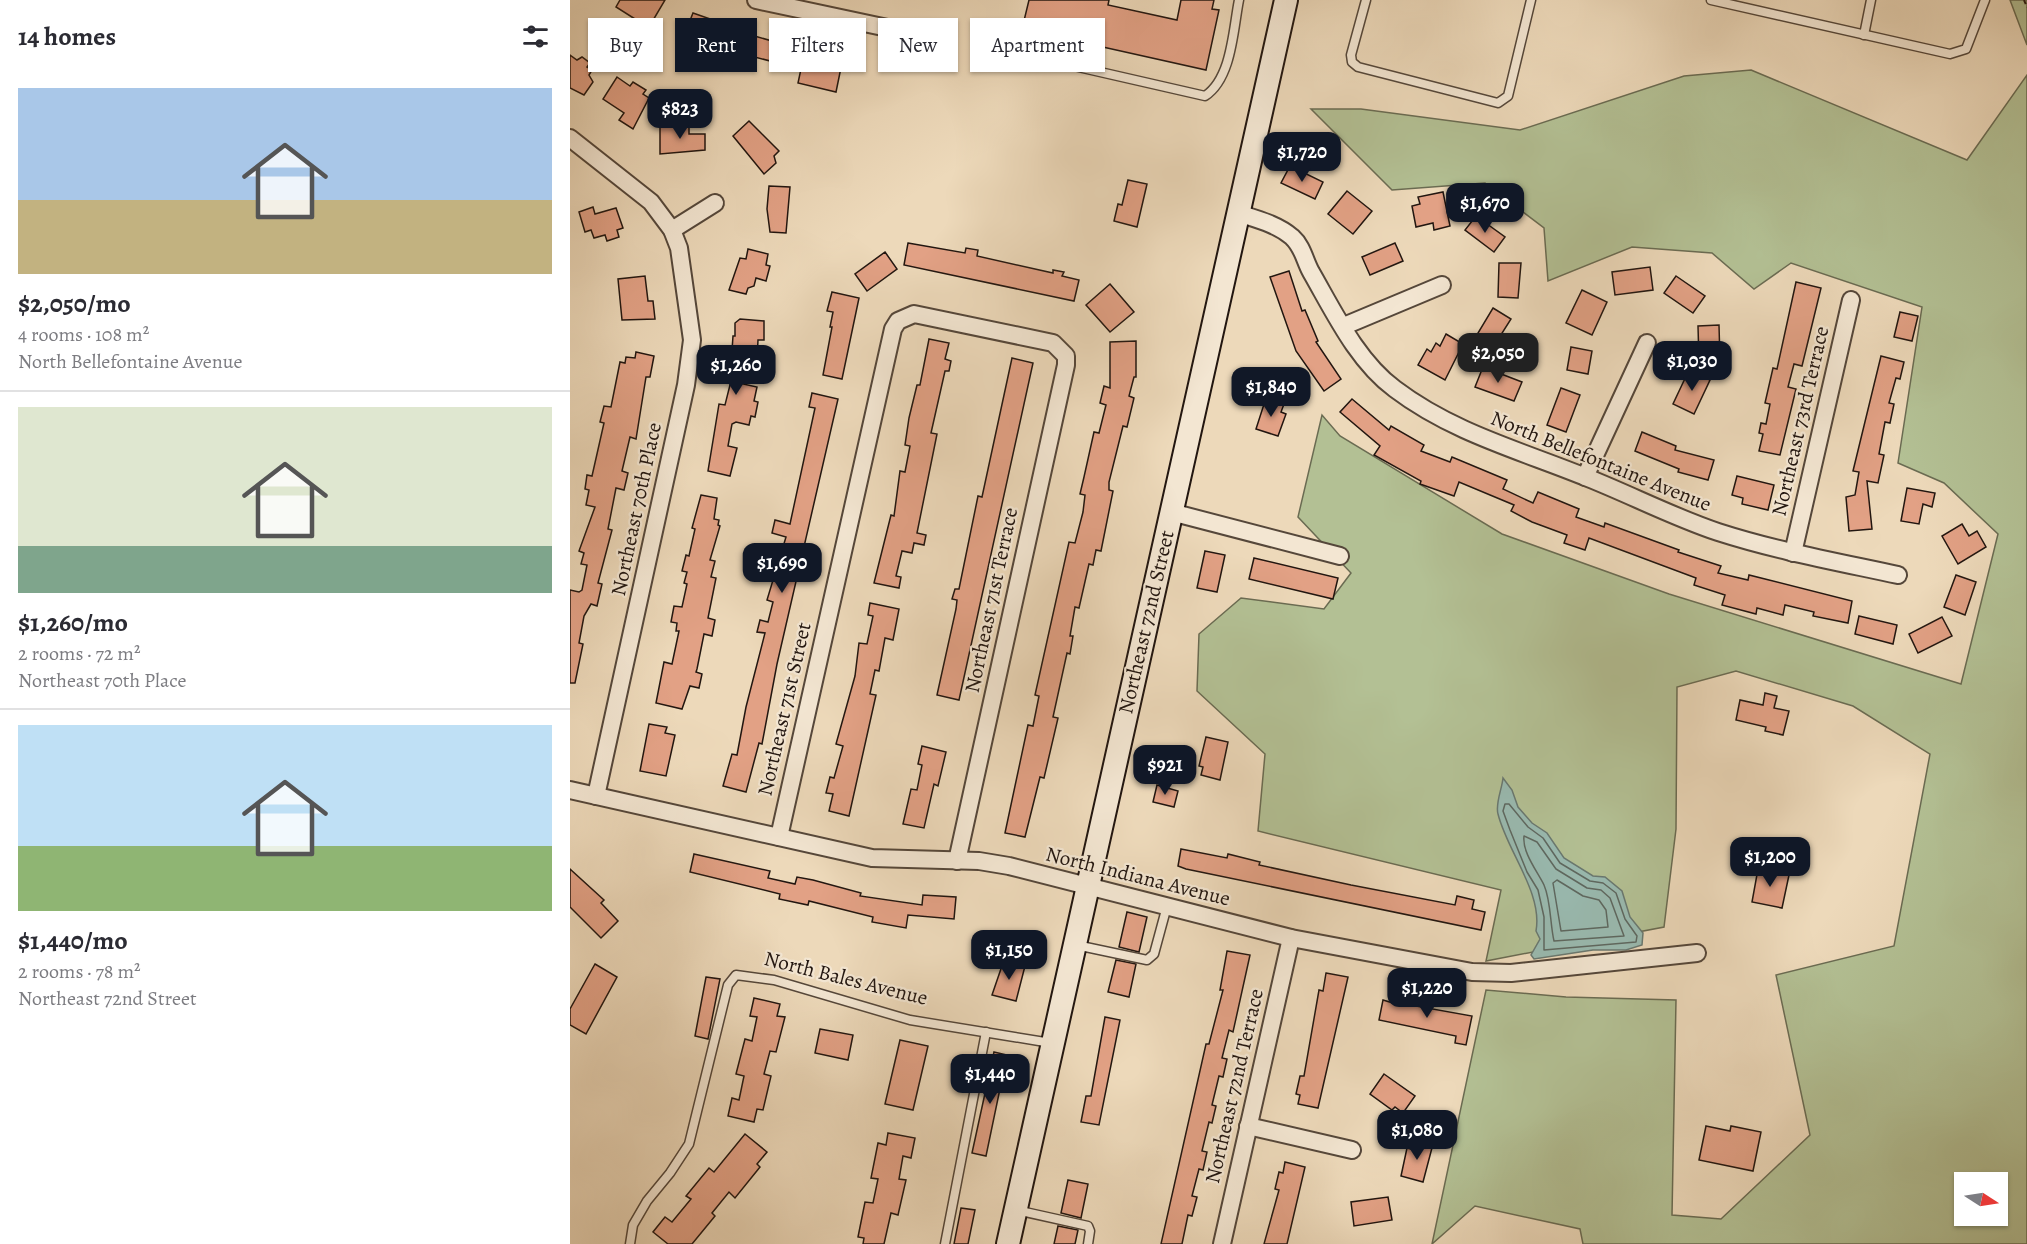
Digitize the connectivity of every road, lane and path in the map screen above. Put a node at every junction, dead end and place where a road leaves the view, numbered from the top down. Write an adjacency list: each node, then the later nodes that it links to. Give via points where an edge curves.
1 (756, 0): 11 (street)
2 (1239, 0): 13 (lane, via 1223,75 1216,88 1205,96)
3 (1286, 0): 16 (main road, Northeast 72nd Street)
4 (1366, 0): 5 (lane, via 1351,55 1358,67 1498,103 1508,96)
5 (1531, 0)
6 (1711, 0): 12 (lane)
7 (1871, 0): 12 (lane)
8 (1985, 0): 12 (lane, via 1966,49 1950,54)
9 (2024, 0): 10 (path)
10 (2027, 7)
11 (878, 26)
12 (1864, 35)
13 (1100, 72)
14 (572, 144): 17 (street, via 651,202)
15 (714, 203): 17 (street)
16 (1238, 213): 21 (street, North Bellefontaine Avenue, via 1272,225 1297,242); 24 (main road, Northeast 72nd Street)
17 (672, 230): 29 (street, Northeast 70th Place, via 679,248 692,340 689,363)
18 (1442, 285): 21 (street)
19 (1851, 300): 25 (street, Northeast 73rd Terrace)
20 (906, 315): 30 (street, Northeast 71st Street, via 893,329); 31 (street, Northeast 71st Terrace, via 1053,343 1066,356)
21 (1344, 326): 23 (street, North Bellefontaine Avenue, via 1368,366 1419,407 1463,430)
22 (1647, 343): 23 (street)
23 (1586, 477): 25 (street, North Bellefontaine Avenue, via 1716,531)
24 (1171, 512): 26 (street); 32 (main road, Northeast 72nd Street)
25 (1792, 553): 27 (street, North Bellefontaine Avenue)
26 (1340, 556)
27 (1899, 575)
28 (570, 790): 29 (street, North Indiana Avenue)
29 (596, 796): 30 (street, North Indiana Avenue)
30 (779, 837): 31 (street, North Indiana Avenue, via 872,858)
31 (957, 861): 32 (street, North Indiana Avenue, via 1009,866)
32 (1087, 886): 33 (street, North Indiana Avenue); 35 (main road, Northeast 72nd Street)
33 (1167, 906): 34 (street, North Indiana Avenue); 35 (lane, via 1154,954 1147,960)
34 (1291, 938): 36 (street, North Indiana Avenue, via 1472,972 1511,973); 39 (street, Northeast 72nd Terrace)
35 (1074, 944): 38 (main road, Northeast 72nd Street)
36 (1697, 953)
37 (986, 1032): 38 (lane, North Bales Avenue); 42 (lane, North Bales Avenue, via 910,1020 774,980 736,975 728,985 689,1143 647,1201 633,1225); 43 (lane)
38 (1051, 1044): 41 (main road, Northeast 72nd Street)
39 (1248, 1126): 40 (street); 46 (street, Northeast 72nd Terrace)
40 (1352, 1150)
41 (1015, 1210): 44 (main road, Northeast 72nd Street); 45 (lane, via 1088,1226)
42 (630, 1244)
43 (945, 1244)
44 (1008, 1244)
45 (1088, 1244)
46 (1222, 1244)

